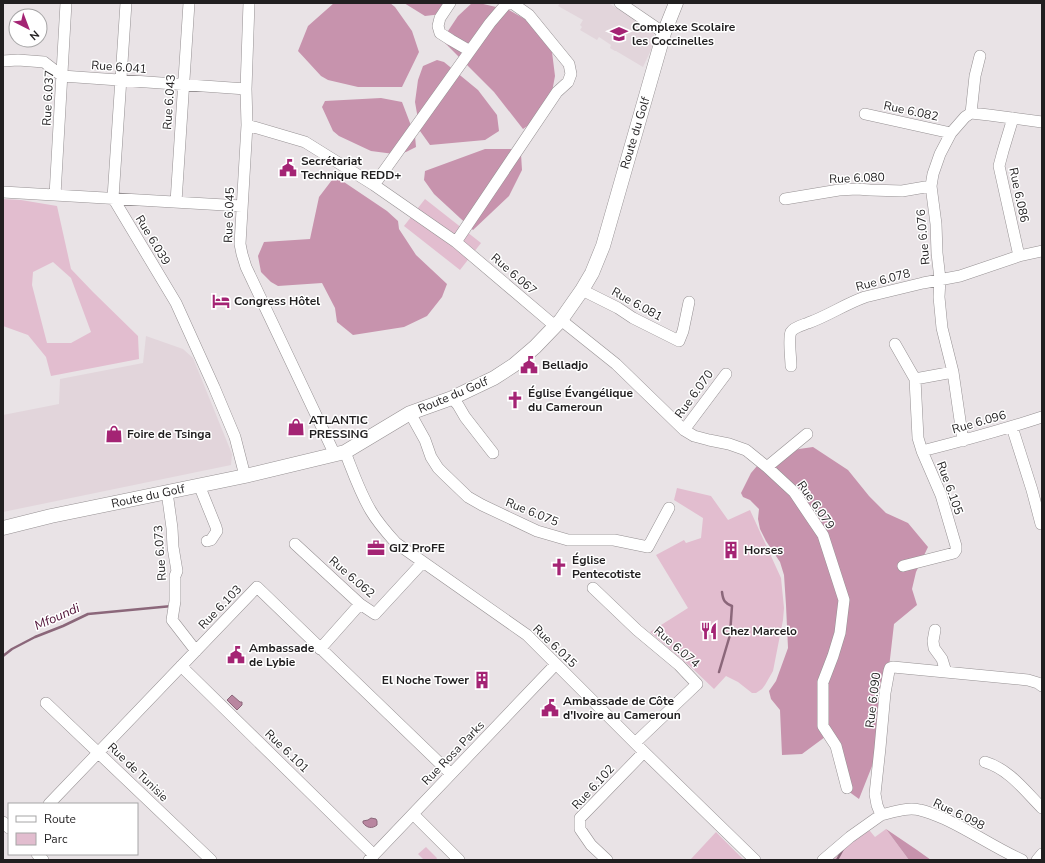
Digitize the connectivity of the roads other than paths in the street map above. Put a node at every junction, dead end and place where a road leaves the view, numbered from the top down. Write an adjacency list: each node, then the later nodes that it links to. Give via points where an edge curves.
1 (66, 3): 14 (street, Rue 6.037)
2 (126, 3): 15 (street)
3 (189, 3): 16 (street, Rue 6.043)
4 (249, 3): 17 (street, Rue 6.045)
5 (450, 3): 11 (street, via 440,18 440,33)
6 (507, 3): 11 (street)
7 (512, 3): 32 (street, via 529,15 569,64 571,74 568,82 557,92)
8 (620, 3): 10 (street)
9 (676, 3): 10 (main road, Route du Golf)
10 (664, 33): 36 (main road, Route du Golf, via 603,246)
11 (470, 51): 24 (street)
12 (980, 56): 19 (street)
13 (3, 61): 14 (street, via 44,62)
14 (62, 76): 15 (street, Rue 6.041); 27 (street, Rue 6.037)
15 (121, 80): 16 (street, Rue 6.041); 28 (street)
16 (184, 84): 17 (street, Rue 6.041); 30 (street, Rue 6.043)
17 (246, 89): 22 (street, Rue 6.045)
18 (865, 114): 23 (street, Rue 6.082)
19 (971, 114): 20 (street); 23 (street, Rue 6.076)
20 (1013, 118): 21 (street); 34 (street, Rue 6.086, via 1000,166)
21 (1042, 122)
22 (247, 125): 24 (street, Rue 6.067, via 306,142); 31 (street, Rue 6.045)
23 (951, 133): 25 (street, Rue 6.076, via 940,154)
24 (374, 185): 32 (street, Rue 6.067)
25 (931, 186): 29 (street, Rue 6.080, via 902,191 839,190); 35 (street, Rue 6.076)
26 (3, 192): 27 (street)
27 (55, 195): 28 (street)
28 (113, 198): 30 (street); 55 (street, Rue 6.039, via 176,302 235,437)
29 (785, 200)
30 (176, 202): 31 (street)
31 (242, 206): 52 (street, Rue 6.045, via 240,244 246,267)
32 (456, 242): 38 (street, Rue 6.067)
33 (1042, 251): 34 (street, Rue 6.078)
34 (1019, 256): 35 (street, Rue 6.078)
35 (940, 279): 40 (street, Rue 6.078, via 856,300 794,329 790,338); 41 (street, Rue 6.076, via 942,328)
36 (582, 290): 37 (street, Rue 6.081, via 679,341); 38 (main road, Route du Golf)
37 (689, 302)
38 (558, 323): 44 (main road, Route du Golf, via 514,365 494,378); 48 (street, Rue 6.079, via 616,364)
39 (895, 344): 43 (street)
40 (791, 366)
41 (953, 372): 43 (street); 50 (street, Rue 6.076)
42 (726, 374): 48 (street, Rue 6.070)
43 (915, 379): 51 (street, Rue 6.105, via 918,438)
44 (452, 398): 45 (main road, Route du Golf); 53 (street)
45 (410, 413): 52 (main road, Route du Golf); 58 (street, Rue 6.075, via 438,468 468,497 537,531 568,540 614,540 648,547)
46 (1042, 416): 47 (street, Rue 6.096)
47 (1012, 427): 50 (street, Rue 6.096); 59 (street)
48 (684, 430): 54 (street, Rue 6.079, via 694,436 746,450)
49 (807, 434): 54 (street)
50 (963, 441): 51 (street, Rue 6.096)
51 (922, 451): 64 (street, Rue 6.105, via 941,495 956,550 954,553)
52 (340, 453): 55 (main road, Route du Golf); 63 (street, Rue 6.015, via 371,512 383,528 396,543)
53 (493, 453)
54 (768, 467): 80 (street, Rue 6.079, via 794,492 823,535 844,600 840,633 823,682 823,718 824,726 836,746)
55 (244, 476): 56 (main road, Route du Golf)
56 (200, 485): 57 (main road, Route du Golf); 61 (street, via 217,531 212,540)
57 (167, 492): 60 (main road, Route du Golf); 69 (street, Rue 6.073, via 177,571 172,620)
58 (669, 508)
59 (1041, 524)
60 (3, 528)
61 (207, 541)
62 (295, 544): 66 (street, Rue 6.062)
63 (423, 562): 66 (street, Rue 6.062, via 375,614); 70 (street, Rue 6.015, via 527,636)
64 (903, 566)
65 (593, 588): 75 (street, Rue 6.074, via 697,684)
66 (360, 604): 68 (street)
67 (936, 630): 72 (street, via 934,648 942,659)
68 (320, 648): 69 (street, Rue 6.103, via 257,587); 79 (street, Rue 6.103)
69 (196, 650): 71 (street, Rue 6.103)
70 (556, 664): 75 (street, Rue 6.015); 79 (street, Rue Rosa Parks)
71 (181, 666): 76 (street, Rue 6.103); 86 (street, Rue 6.101)
72 (946, 672): 73 (street, Rue 6.090, via 1028,680); 84 (street, Rue 6.090, via 890,668 885,693 875,794)
73 (1042, 686)
74 (46, 703): 76 (street, Rue de Tunisie)
75 (635, 743): 77 (street, Rue 6.015)
76 (99, 752): 81 (street, Rue 6.103); 87 (street, Rue de Tunisie)
77 (644, 752): 89 (street, Rue 6.102, via 580,818 580,829); 90 (street, Rue 6.015)
78 (985, 762): 82 (street, via 1008,774)
79 (450, 774): 83 (street, Rue Rosa Parks)
80 (847, 788)
81 (50, 803)
82 (1042, 808)
83 (413, 814): 86 (street, Rue Rosa Parks); 88 (street)
84 (881, 815): 91 (street); 92 (street, Rue 6.098, via 909,809 937,815)
85 (1042, 854): 93 (street)
86 (371, 857)
87 (211, 860)
88 (459, 860)
89 (607, 860)
90 (756, 860)
91 (823, 860)
92 (1022, 860)
93 (1037, 860)

